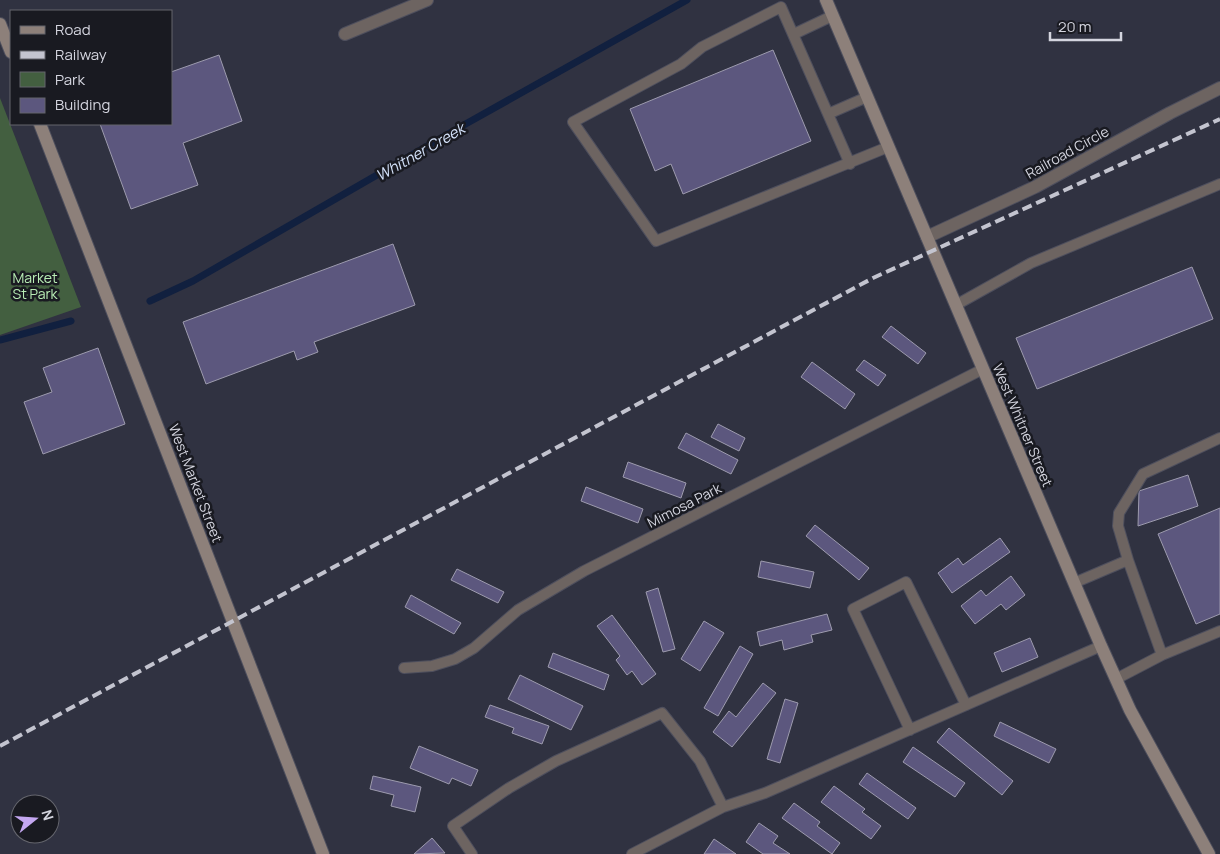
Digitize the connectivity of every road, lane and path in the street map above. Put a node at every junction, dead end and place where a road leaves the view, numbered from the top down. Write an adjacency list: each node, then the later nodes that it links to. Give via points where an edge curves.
1 (427, 0): 6 (street)
2 (826, 0): 4 (main road, West Whitner Street)
3 (784, 4): 7 (lane); 15 (lane, via 702,47 681,64 574,122 656,241)
4 (832, 16): 7 (lane); 11 (main road, West Whitner Street)
5 (0, 24): 8 (main road)
6 (345, 34)
7 (794, 34): 12 (lane)
8 (3, 38): 9 (main road)
9 (10, 50)
10 (1220, 88): 17 (street, Railroad Circle, via 1035,187)
11 (867, 97): 12 (lane); 14 (main road, West Whitner Street)
12 (828, 114): 15 (lane)
13 (40, 125): 31 (main road, West Market Street)
14 (888, 147): 15 (lane); 17 (main road, West Whitner Street)
15 (850, 164)
16 (1220, 184): 18 (lane, via 1031,263)
17 (927, 237): 18 (main road, West Whitner Street)
18 (956, 305): 19 (main road, West Whitner Street)
19 (983, 369): 22 (main road, West Whitner Street); 26 (lane, Mimosa Park, via 584,570 518,610 474,648 455,659 432,666)
20 (1220, 438): 21 (lane, via 1142,474 1119,513 1118,526)
21 (1128, 560): 22 (lane); 25 (lane)
22 (1074, 583): 24 (main road, West Whitner Street)
23 (1220, 631): 25 (lane)
24 (1101, 646): 27 (main road, West Whitner Street); 28 (lane)
25 (1162, 655): 27 (lane)
26 (404, 668)
27 (1116, 679): 34 (main road, West Whitner Street)
28 (966, 705): 29 (lane); 29 (lane, via 906,582 853,609)
29 (910, 730): 30 (lane, via 765,793)
30 (723, 807): 32 (lane, via 700,761 662,713 556,761 453,826); 33 (lane)
31 (323, 854)
32 (472, 854)
33 (632, 854)
34 (1209, 854)

